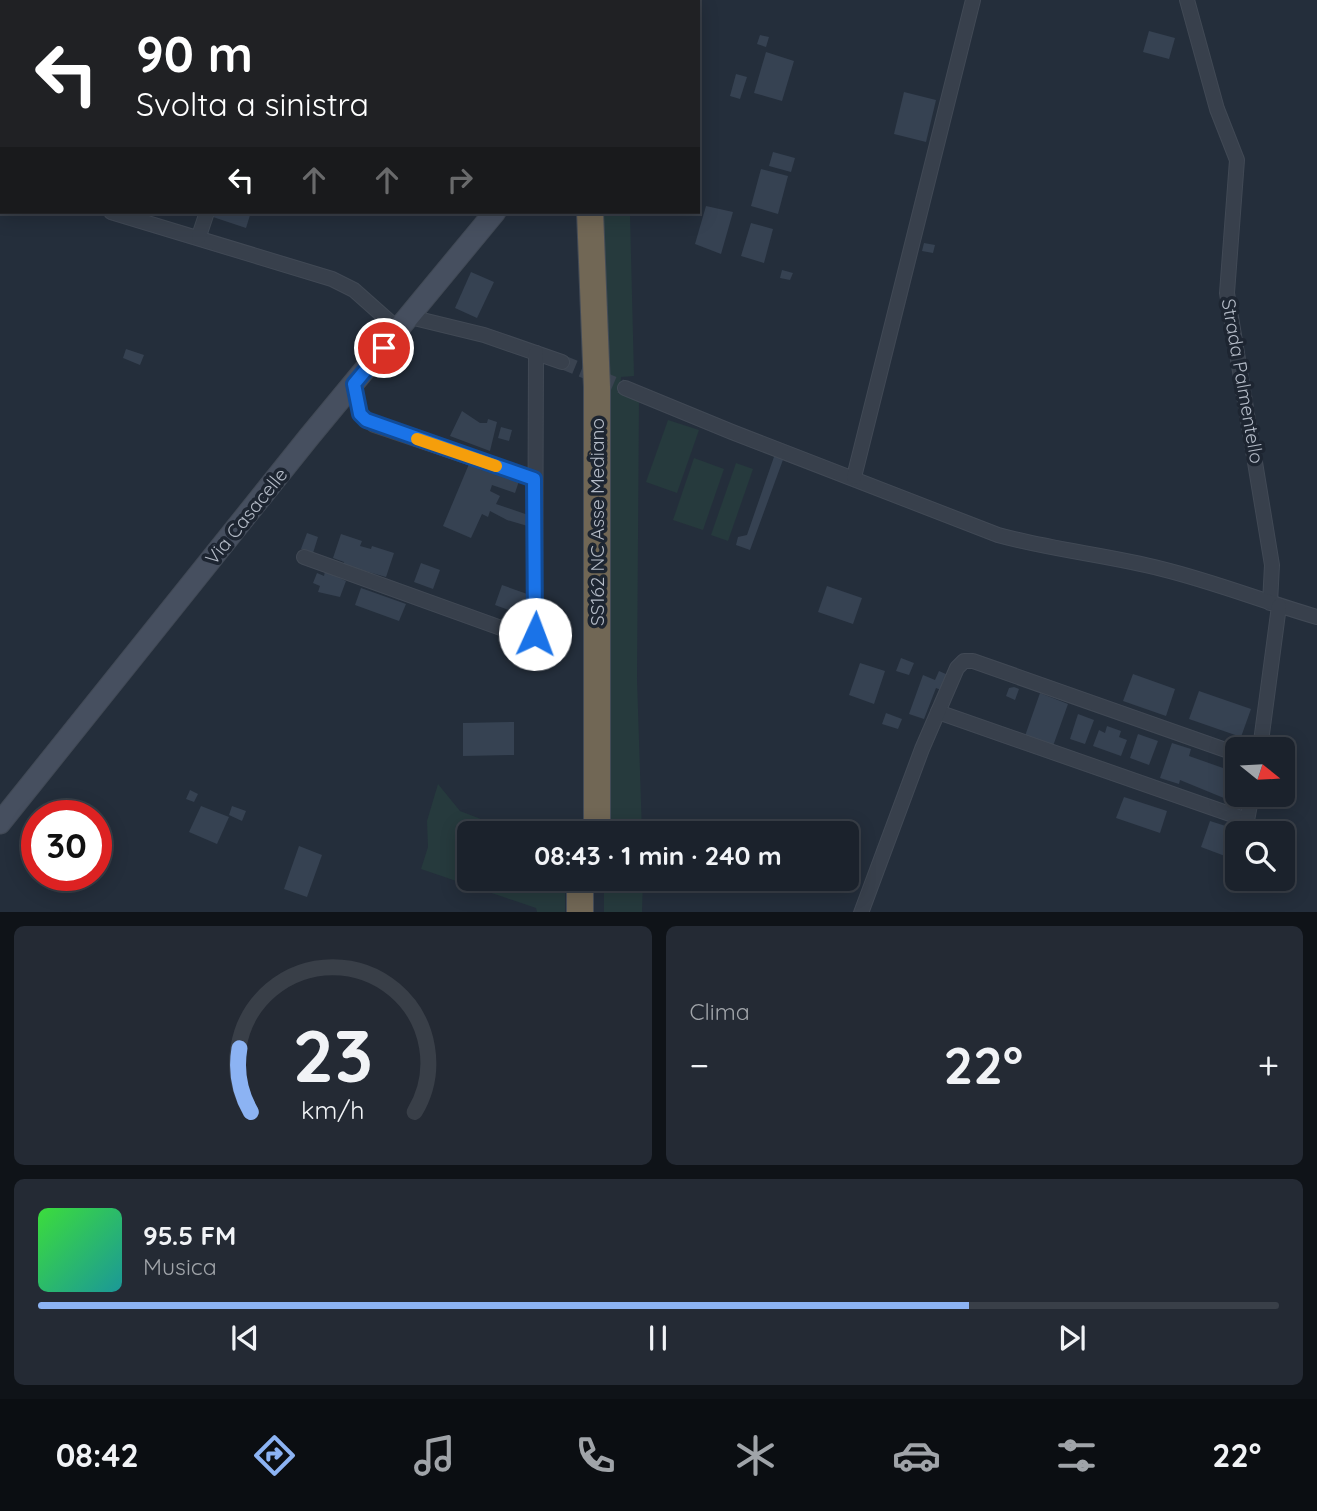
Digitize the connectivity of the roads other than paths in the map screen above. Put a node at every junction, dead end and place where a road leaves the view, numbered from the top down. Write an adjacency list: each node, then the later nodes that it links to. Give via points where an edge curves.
1 (973, 0): 14 (street)
2 (1187, 0): 17 (street, Strada Palmentello, via 1217,109 1237,160 1227,293 1272,565)
3 (118, 214): 8 (street)
4 (206, 214): 8 (street)
5 (493, 214): 9 (street, Via Casacelle)
6 (575, 214): 23 (highway, SS162 NC Asse Mediano, via 581,336)
7 (590, 214): 24 (highway, SS162 NC Asse Mediano, via 597,387)
8 (200, 236): 9 (street, via 332,279)
9 (405, 323): 10 (street, via 484,335); 12 (street, Via Casacelle)
10 (536, 353): 11 (street); 15 (street)
11 (562, 362)
12 (354, 384): 15 (street, via 360,414 374,425); 25 (street, Via Casacelle)
13 (625, 388): 14 (street)
14 (854, 477): 17 (street, via 998,535 1167,570 1236,588)
15 (534, 479): 16 (street, via 536,627 531,636)
16 (304, 557)
17 (1274, 604): 18 (street); 20 (street, Strada Palmentello)
18 (1317, 617)
19 (938, 712): 21 (street, via 957,668 964,661 973,661); 22 (street, via 1247,823); 30 (street)
20 (1262, 737)
21 (1225, 750)
22 (1250, 807)
23 (580, 821)
24 (597, 821)
25 (0, 823)
26 (580, 891): 28 (highway)
27 (597, 891): 29 (highway)
28 (580, 912)
29 (597, 912)
30 (861, 912)

